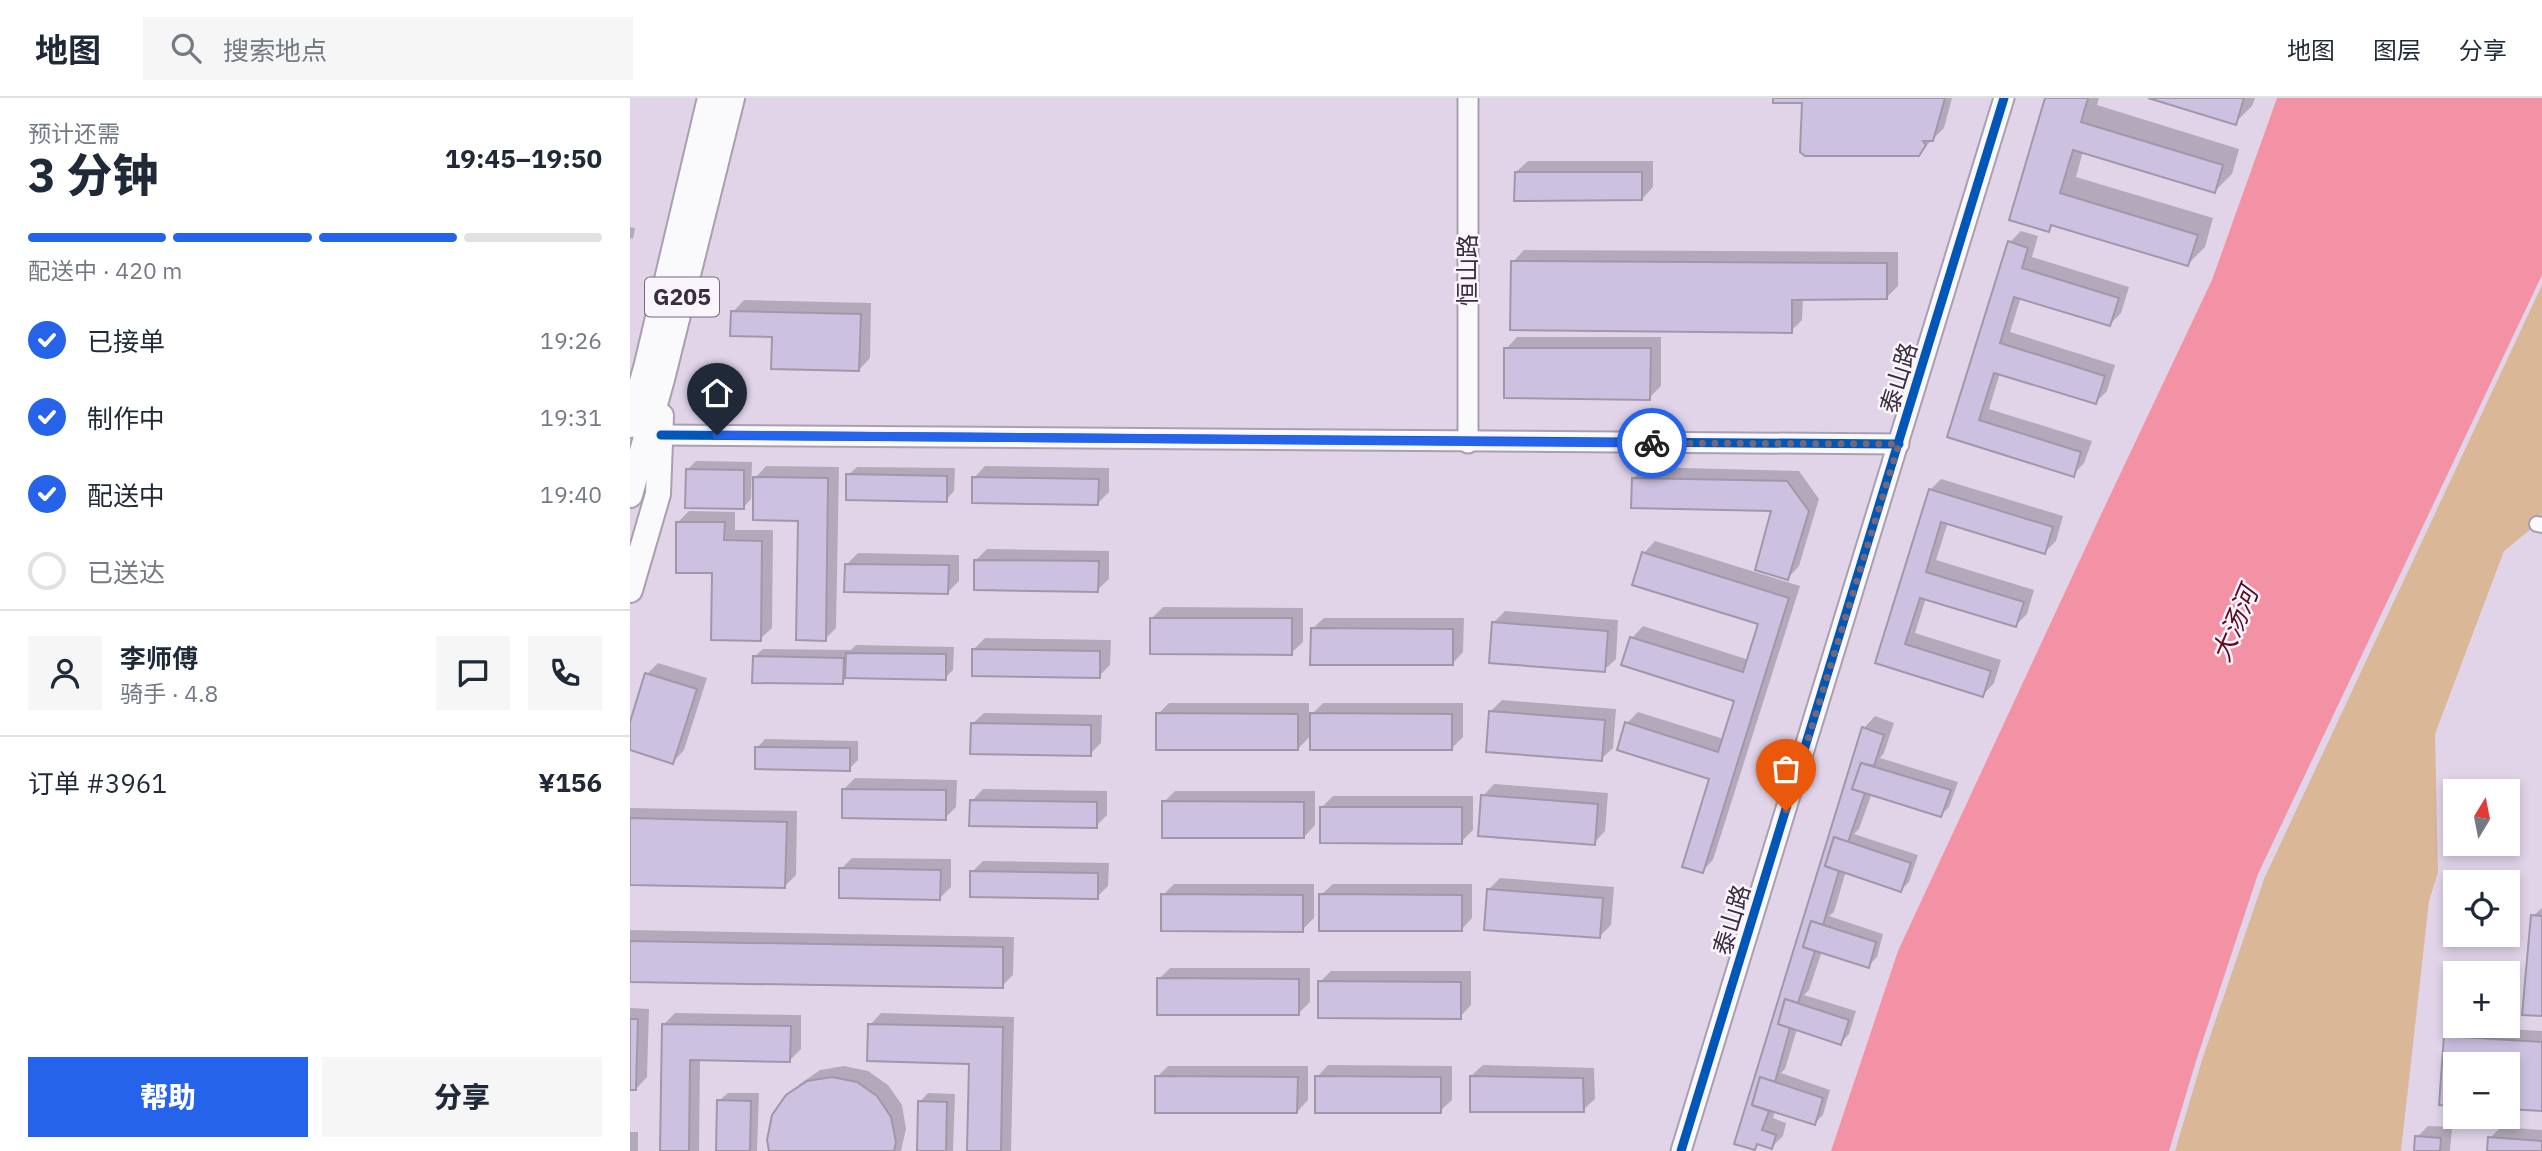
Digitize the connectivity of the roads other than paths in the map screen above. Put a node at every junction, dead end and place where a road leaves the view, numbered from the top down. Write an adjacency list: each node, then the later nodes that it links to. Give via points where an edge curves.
1 (710, 98): 6 (highway, G205)
2 (732, 98): 5 (highway, G205)
3 (1468, 98): 8 (street, 恒山路)
4 (2004, 98): 9 (street, 泰山路)
5 (662, 379): 7 (highway); 10 (highway, G205)
6 (630, 425)
7 (661, 435): 8 (street); 11 (highway, via 658,494)
8 (1468, 443): 9 (street)
9 (1899, 444): 12 (street, 泰山路)
10 (630, 495)
11 (630, 590)
12 (1681, 1151)

